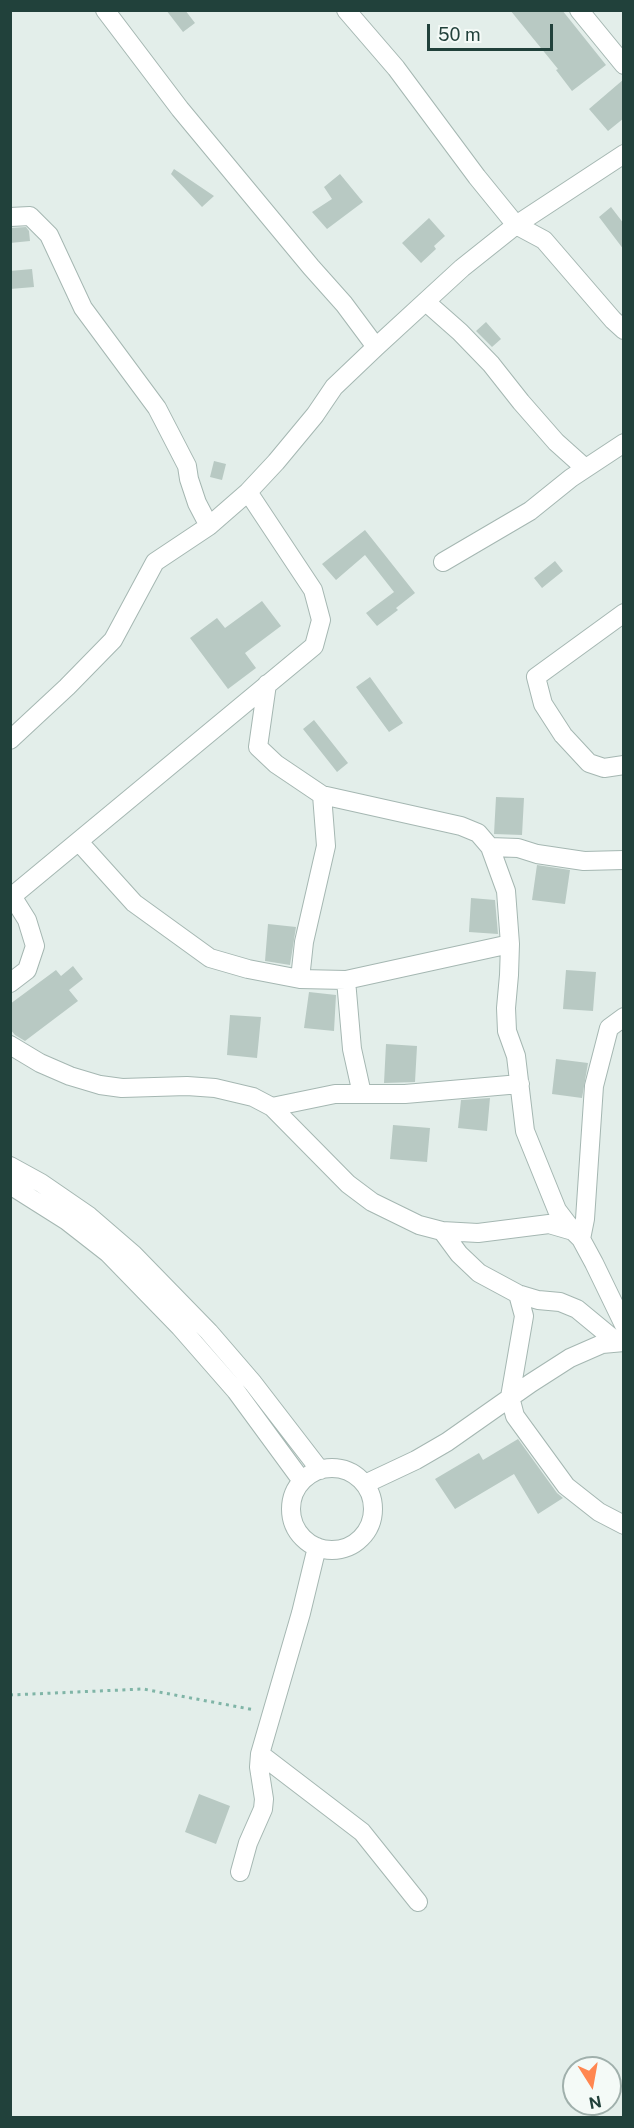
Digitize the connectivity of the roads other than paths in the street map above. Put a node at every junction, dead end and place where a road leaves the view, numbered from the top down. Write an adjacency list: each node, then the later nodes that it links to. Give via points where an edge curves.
1 (105, 10): 10 (street, via 180,109)
2 (346, 10): 7 (street, via 396,68)
3 (579, 10): 4 (street)
4 (624, 65)
5 (624, 154): 7 (street)
6 (10, 216): 14 (street, via 30,216 49,235 83,308 162,418 187,466)
7 (516, 225): 8 (street); 9 (street, via 544,240)
8 (426, 302): 10 (street); 12 (street, via 491,364 556,442)
9 (624, 330)
10 (376, 347): 13 (street, via 334,387 315,415)
11 (624, 443): 12 (street)
12 (585, 468): 15 (street, via 530,511)
13 (248, 492): 14 (street); 17 (street, via 313,590 321,620 314,646)
14 (208, 526): 18 (street, via 155,562 113,640)
15 (443, 562)
16 (624, 613): 19 (street, via 536,677 543,704 563,735 589,763 604,768)
17 (267, 684): 20 (street, via 258,747); 21 (street)
18 (10, 740)
19 (624, 765)
20 (322, 795): 22 (street, via 461,826 478,833); 26 (street, via 326,846 304,942)
21 (79, 842): 24 (street); 26 (street, via 134,903 210,958)
22 (490, 847): 23 (street, via 518,848 584,861); 25 (street, via 506,891)
23 (624, 860)
24 (11, 897): 28 (street, via 27,920 35,946 27,970)
25 (510, 944): 27 (street); 31 (street, via 507,1031)
26 (300, 979): 27 (street)
27 (346, 980): 32 (street, via 352,1048)
28 (10, 983)
29 (624, 1017): 37 (street, via 609,1028 594,1086 585,1219)
30 (10, 1045): 33 (street, via 39,1064 100,1085 215,1088 252,1097)
31 (520, 1084): 32 (street); 37 (street, via 525,1131 557,1210)
32 (362, 1094): 33 (street, via 334,1094)
33 (272, 1107): 36 (street, via 341,1177 372,1202 419,1225)
34 (10, 1166): 41 (street, via 89,1216 133,1254 209,1332)
35 (10, 1185): 42 (street, via 108,1253 236,1391)
36 (442, 1231): 37 (street, via 478,1233 549,1224); 38 (street, via 479,1273)
37 (577, 1235): 39 (street, via 594,1263)
38 (518, 1294): 39 (street, via 560,1302); 40 (street, via 524,1316)
39 (621, 1336): 40 (street, via 570,1358)
40 (510, 1397): 43 (street, via 416,1460); 44 (street, via 515,1416 566,1486 599,1512)
41 (320, 1470): 42 (street); 43 (street, via 338,1468 353,1473)
42 (302, 1481): 45 (street, via 291,1505 292,1518 297,1531)
43 (365, 1484): 45 (street, via 374,1512 360,1539 333,1550)
44 (624, 1525)
45 (317, 1547): 46 (street)
46 (260, 1754): 47 (street, via 263,1809); 48 (street, via 362,1832)
47 (240, 1872)
48 (418, 1902)

